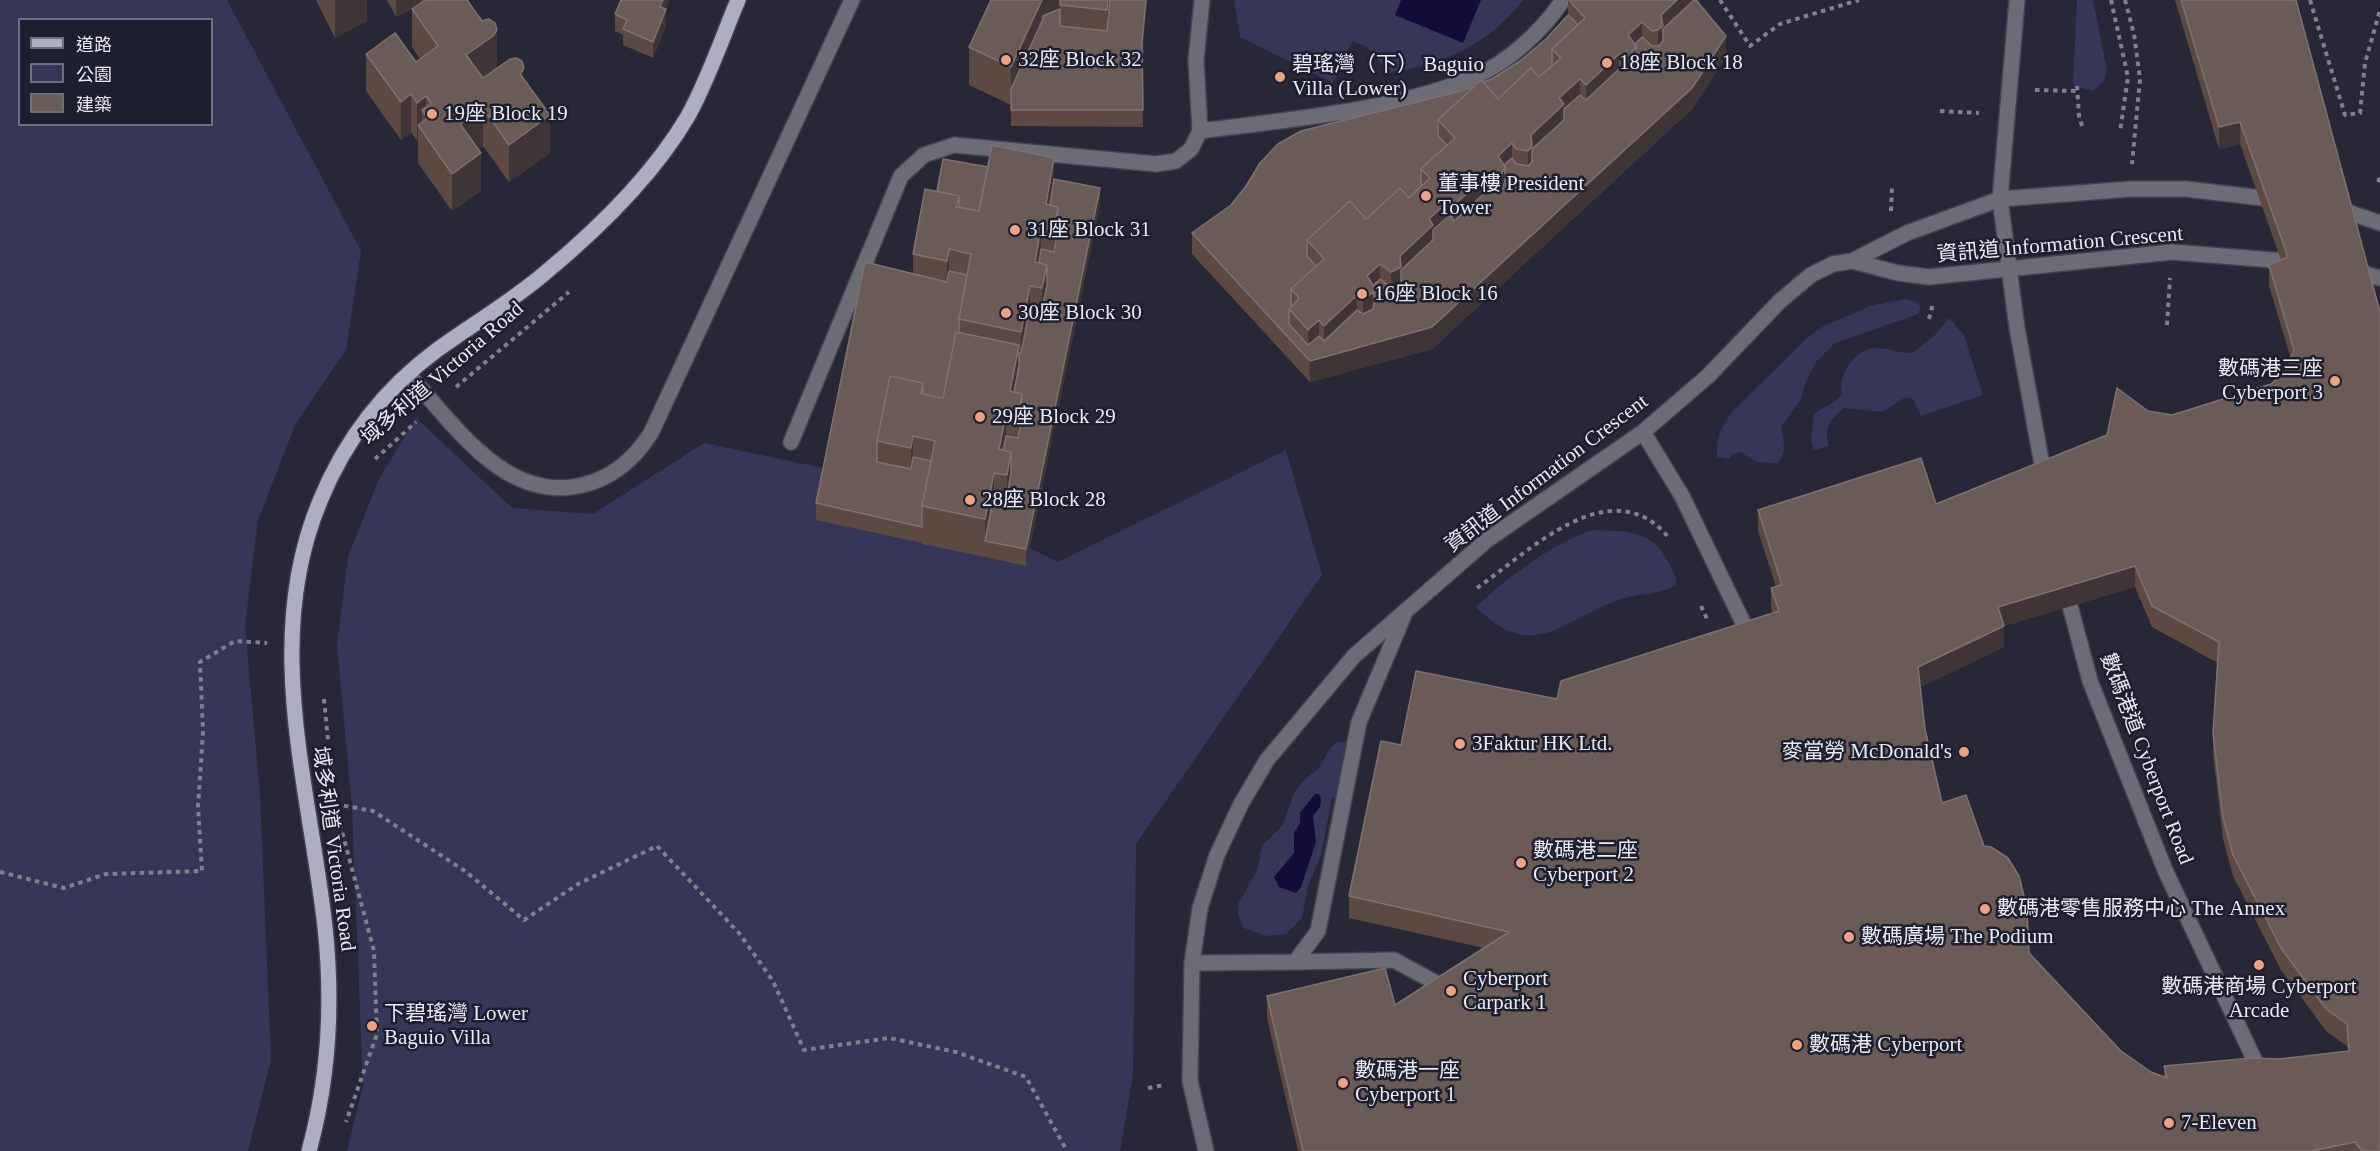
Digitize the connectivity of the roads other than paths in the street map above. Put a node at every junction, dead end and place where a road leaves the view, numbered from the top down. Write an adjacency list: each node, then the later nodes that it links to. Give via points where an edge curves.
1 (738, 0): 16 (main road, 域多利道 Victoria Road, via 688,115 648,174 547,272)
2 (852, 0): 16 (street, via 641,448 610,474 592,483 535,486 507,474)
3 (1202, 0): 6 (street, via 1196,60)
4 (1563, 0): 6 (street, via 1524,44 1474,77 1427,93 1336,112)
5 (2017, 0): 7 (street)
6 (1200, 131): 18 (street, via 1191,149 1176,161 1156,165 954,145 924,155 901,176)
7 (2000, 199): 8 (street, 資訊道 Information Crescent, via 2186,189); 11 (street, 資訊道 Information Crescent, via 1907,233); 14 (street)
8 (2291, 201)
9 (2324, 204): 10 (street)
10 (2380, 223)
11 (1852, 261): 14 (street, 資訊道 Information Crescent, via 1929,277); 17 (street, 資訊道 Information Crescent, via 1833,264 1811,275 1780,301 1708,376)
12 (2312, 264): 14 (street, 資訊道 Information Crescent, via 2172,252)
13 (2333, 266): 15 (street)
14 (2007, 269): 19 (street)
15 (2380, 278)
16 (408, 374): 27 (main road, 域多利道 Victoria Road, via 375,407 341,458 305,540 296,581 290,662 295,732 325,926 328,977 327,1058)
17 (1643, 432): 21 (street, 資訊道 Information Crescent, via 1487,540); 22 (street, via 1682,496)
18 (791, 442)
19 (2049, 501)
20 (2062, 570): 26 (street, 數碼港道 Cyberport Road, via 2090,681 2161,859)
21 (1406, 612): 23 (street, via 1359,722 1318,931); 24 (street, 資訊道 Information Crescent, via 1354,656 1267,760 1217,855 1200,908)
22 (1752, 641)
23 (1295, 962): 24 (street); 25 (street, via 1394,960)
24 (1192, 963): 28 (street, 資訊道 Information Crescent, via 1190,1081)
25 (1451, 991)
26 (2268, 1087)
27 (309, 1151)
28 (1206, 1151)

